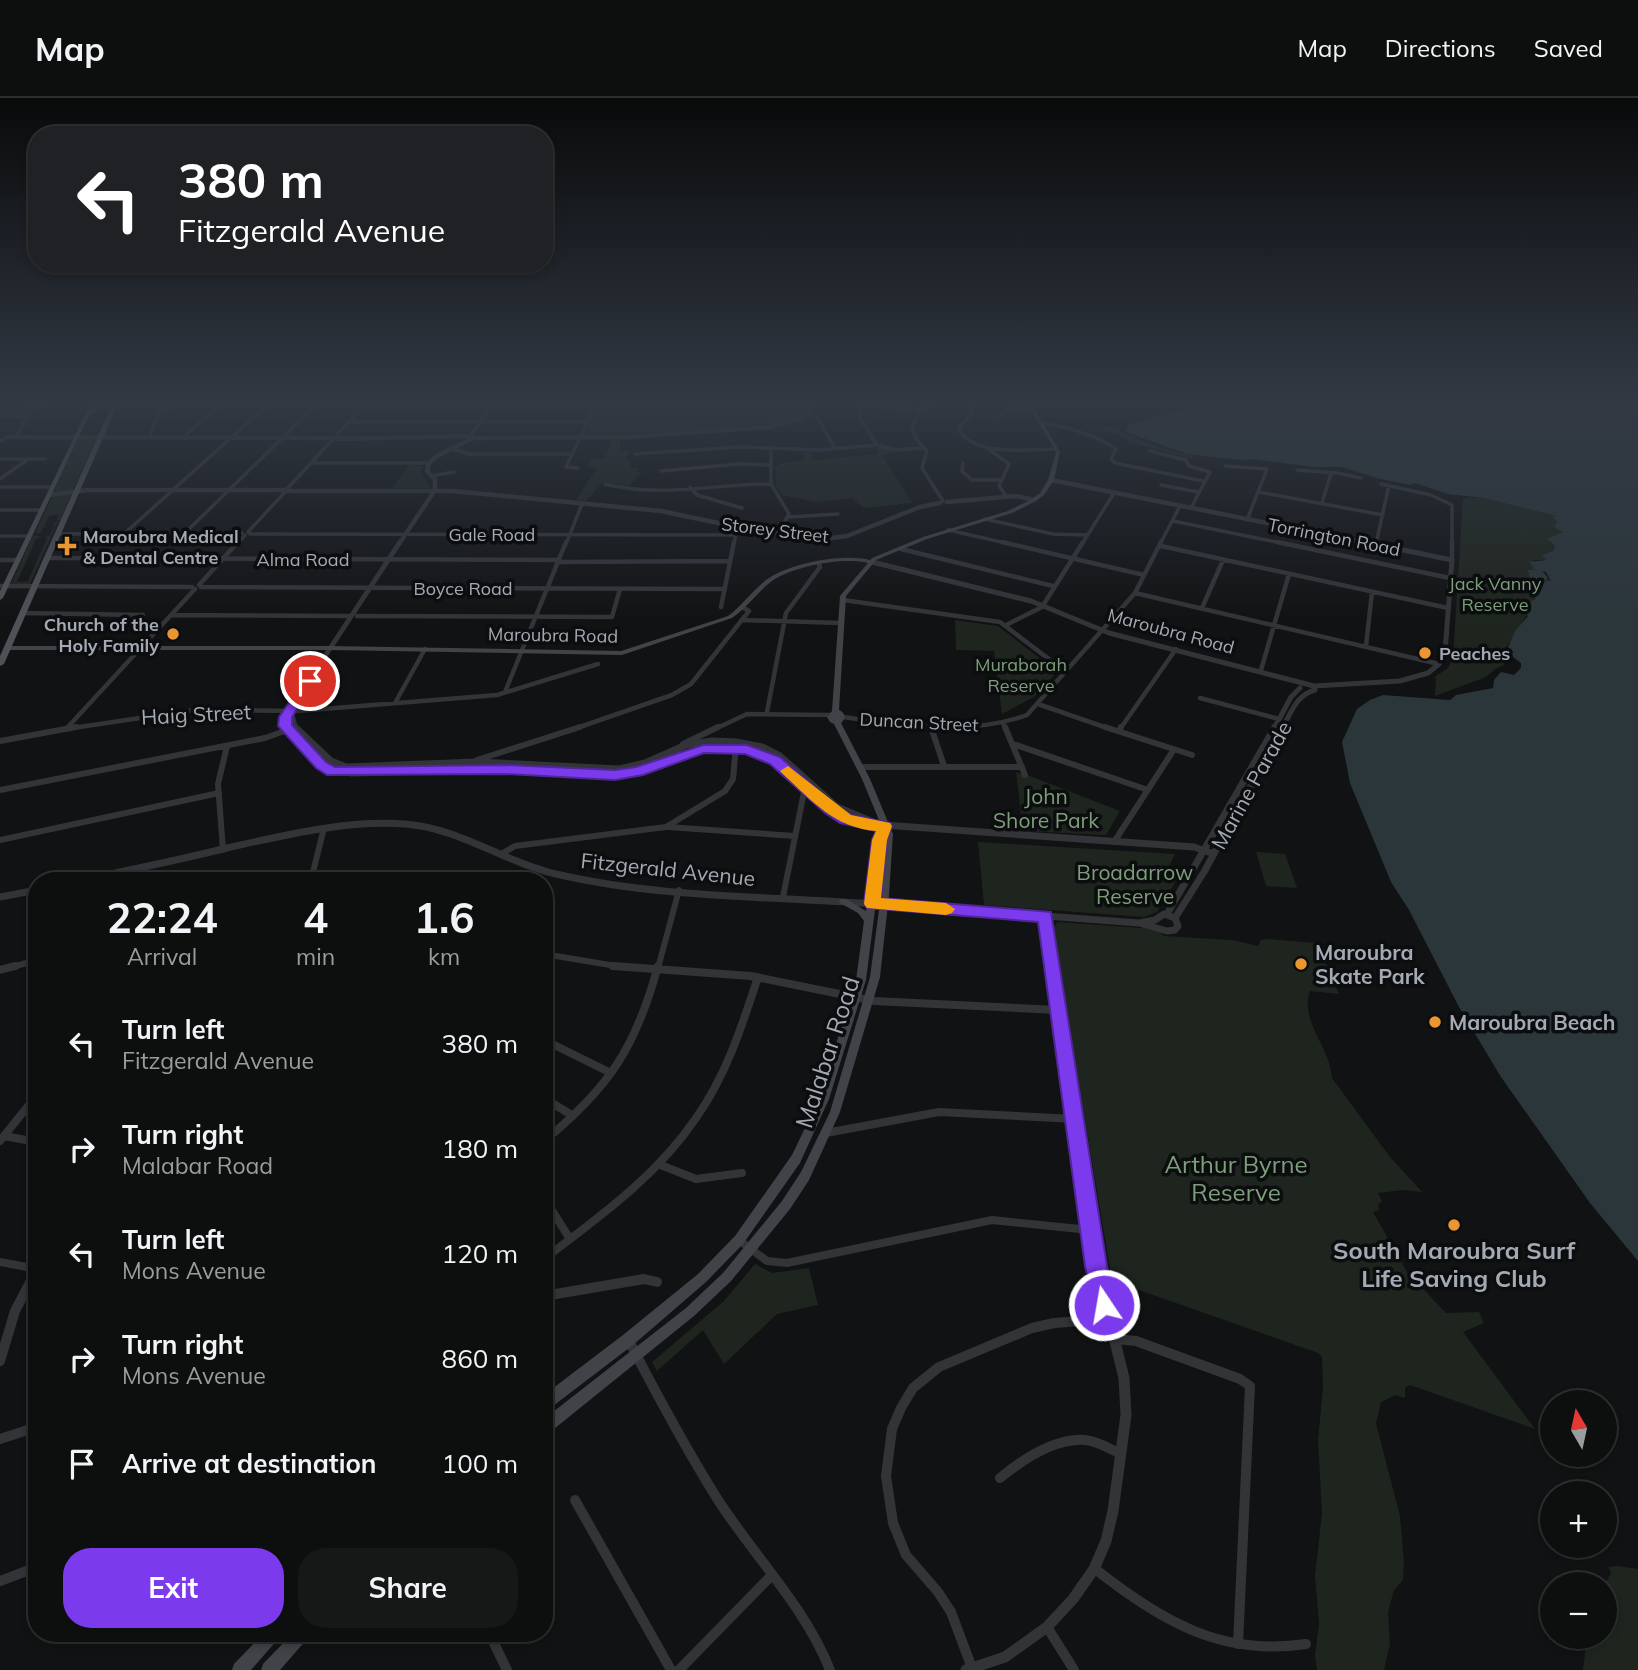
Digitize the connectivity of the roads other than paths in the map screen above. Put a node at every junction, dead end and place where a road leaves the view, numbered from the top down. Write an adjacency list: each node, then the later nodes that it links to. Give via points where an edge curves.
1 (59, 473): 28 (main road)
2 (84, 473): 32 (main road)
3 (191, 473): 30 (street)
4 (246, 473): 31 (street)
5 (302, 473): 33 (street)
6 (446, 473): 17 (street)
7 (771, 473): 23 (street)
8 (925, 473): 41 (street)
9 (964, 473): 19 (street, via 971,481)
10 (1004, 473): 19 (street)
11 (1053, 473): 20 (main road)
12 (1166, 473): 21 (street)
13 (1208, 473): 21 (street)
14 (1265, 473): 36 (street)
15 (1331, 473): 42 (street)
16 (1333, 473): 18 (street)
17 (430, 476): 34 (street, via 435,480)
18 (1361, 478)
19 (1001, 480): 39 (street, via 999,486)
20 (1051, 480): 37 (street, Torrington Road); 40 (main road)
21 (1203, 481): 35 (street)
22 (605, 484): 29 (street, via 656,490)
23 (771, 484): 29 (street); 51 (street)
24 (1381, 484): 26 (street)
25 (1161, 485): 35 (street)
26 (1389, 485): 50 (street); 82 (street, via 1452,505)
27 (0, 487): 28 (street)
28 (52, 487): 38 (main road)
29 (690, 487): 45 (street, via 697,495)
30 (173, 490): 31 (street, Storey Street); 32 (street, Storey Street); 57 (street)
31 (229, 490): 33 (street, Storey Street); 58 (street)
32 (76, 491): 38 (street, Storey Street); 61 (main road)
33 (286, 491): 34 (street, Storey Street); 59 (street)
34 (434, 491): 43 (street, Storey Street); 62 (street)
35 (1198, 492): 46 (street)
36 (1259, 492): 42 (street); 53 (street)
37 (1114, 493): 44 (street, Torrington Road); 67 (street)
38 (49, 495): 48 (main road)
39 (1007, 496): 40 (street, Storey Street); 41 (street, Storey Street)
40 (1034, 500): 52 (main road)
41 (943, 502): 60 (street, Storey Street, via 836,538)
42 (1322, 503): 50 (street)
43 (582, 504): 55 (street, Storey Street, via 661,511); 64 (street)
44 (1180, 506): 46 (street, Torrington Road); 54 (street, Duncan Street)
45 (742, 508)
46 (1191, 509): 53 (street, Torrington Road)
47 (0, 510): 48 (street)
48 (41, 510): 63 (main road)
49 (838, 514): 51 (street)
50 (1382, 515): 68 (street)
51 (789, 517): 60 (street)
52 (985, 519): 56 (main road); 67 (street, via 1053,534)
53 (1247, 520): 68 (street, Torrington Road)
54 (1173, 521): 69 (street, Duncan Street); 90 (street)
55 (737, 527): 60 (street, Storey Street); 66 (street)
56 (948, 530): 70 (main road); 75 (street)
57 (124, 533): 58 (street, Gale Road); 61 (street, Gale Road)
58 (185, 533): 59 (street, Gale Road)
59 (246, 533): 62 (street, Gale Road); 74 (street)
60 (778, 533)
61 (57, 534): 72 (main road)
62 (405, 534): 64 (street, Gale Road); 78 (street)
63 (27, 535): 65 (street); 77 (main road)
64 (569, 535): 66 (street, Gale Road); 80 (street)
65 (0, 536)
66 (735, 536): 81 (street)
67 (1086, 536): 75 (street)
68 (1376, 546): 82 (street, Torrington Road)
69 (1161, 547): 79 (street); 89 (street, Duncan Street)
70 (901, 549): 71 (main road); 93 (street)
71 (886, 555): 73 (main road); 84 (main road)
72 (46, 558): 74 (street, Alma Road); 92 (main road)
73 (852, 558): 83 (main road, Maroubra Road); 84 (main road, Maroubra Road)
74 (223, 559): 78 (street, Alma Road); 94 (street)
75 (1072, 559): 89 (street); 93 (street)
76 (0, 560): 77 (street)
77 (18, 560): 91 (main road)
78 (387, 560): 80 (street, Alma Road); 95 (street)
79 (1223, 560): 88 (street); 106 (street)
80 (559, 561): 81 (street, Alma Road); 96 (street)
81 (730, 561): 98 (street)
82 (1452, 561): 90 (street)
83 (836, 562): 84 (main road); 85 (main road, Maroubra Road)
84 (872, 562): 86 (street, Maroubra Road); 87 (main road)
85 (819, 564): 105 (main road, Maroubra Road, via 776,576); 114 (street, via 795,598)
86 (884, 565): 87 (street); 103 (street, Maroubra Road)
87 (862, 572): 102 (main road)
88 (1289, 574): 99 (street); 117 (street)
89 (1144, 575): 100 (street, Duncan Street)
90 (1450, 578): 107 (street)
91 (3, 586): 92 (street, Boyce Road); 101 (main road)
92 (34, 586): 94 (street, Boyce Road); 108 (main road)
93 (1053, 586): 103 (street)
94 (197, 587): 95 (street, Boyce Road); 110 (street)
95 (369, 587): 96 (street, Boyce Road); 111 (street)
96 (548, 588): 97 (street, Boyce Road); 112 (street)
97 (620, 589): 98 (street, Boyce Road); 112 (street, via 612,617)
98 (725, 589): 104 (street)
99 (1372, 592): 107 (street); 120 (street)
100 (1135, 593): 106 (street); 118 (street, Duncan Street)
101 (0, 598)
102 (843, 600): 115 (main road); 116 (street)
103 (1043, 604): 116 (street); 118 (street, Maroubra Road)
104 (721, 607)
105 (744, 608): 113 (street, via 749,611); 125 (main road, Maroubra Road, via 720,621 628,652)
106 (1202, 608): 117 (street)
107 (1448, 608): 128 (street, via 1445,656)
108 (22, 614): 109 (street); 119 (main road)
109 (143, 615)
110 (171, 615): 111 (street); 121 (street)
111 (354, 616): 112 (street); 122 (street)
112 (536, 616): 125 (street)
113 (743, 620): 114 (street); 155 (street, via 703,672 672,695 494,756)
114 (785, 622): 115 (street); 138 (street)
115 (841, 623): 139 (main road)
116 (1006, 625): 130 (street)
117 (1275, 625): 120 (street); 129 (street)
118 (1101, 630): 124 (street, Maroubra Road); 130 (street, Duncan Street)
119 (6, 646): 121 (main road, Maroubra Road); 126 (main road)
120 (1366, 646): 128 (street)
121 (141, 647): 122 (main road, Maroubra Road); 143 (street)
122 (329, 648): 123 (main road, Maroubra Road); 137 (street)
123 (425, 649): 125 (main road, Maroubra Road); 135 (street)
124 (1175, 649): 129 (street, Maroubra Road); 145 (street)
125 (522, 650): 133 (street)
126 (0, 664)
127 (598, 664): 133 (street, Haig Street)
128 (1439, 664): 132 (street, via 1428,673 1400,681)
129 (1261, 670): 131 (street, Maroubra Road)
130 (1066, 671): 136 (street, Duncan Street)
131 (1300, 685): 132 (street, Maroubra Road); 140 (street, Marine Parade)
132 (1311, 689): 173 (street, Marine Parade, via 1298,699)
133 (505, 692): 135 (street, Haig Street)
134 (1200, 698): 140 (street)
135 (395, 703): 137 (street, Haig Street)
136 (1038, 704): 141 (street, Duncan Street, via 1027,715); 145 (street)
137 (291, 712): 143 (street, Haig Street, via 194,710); 144 (street, via 285,721)
138 (767, 712): 139 (street, Duncan Street); 146 (street, Duncan Street, via 740,716)
139 (836, 716): 142 (street, Duncan Street); 157 (main road, Malabar Road)
140 (1279, 719): 171 (street, Marine Parade)
141 (1003, 723): 142 (street, Duncan Street); 148 (street)
142 (930, 725): 156 (street)
143 (65, 729): 147 (street, Haig Street)
144 (291, 729): 150 (street); 151 (street, via 326,768 342,773 506,769 615,775 638,772); 155 (street, via 339,765)
145 (1119, 731): 152 (street)
146 (706, 733): 151 (street); 153 (street, Duncan Street)
147 (0, 741)
148 (1013, 744): 158 (street); 162 (street)
149 (736, 745): 151 (street); 160 (street, via 775,760); 164 (street, via 762,747 780,755 837,807); 165 (street, via 733,779 725,791)
150 (227, 746): 161 (street); 163 (street)
151 (703, 746): 153 (street)
152 (1173, 751): 154 (street); 162 (street)
153 (666, 753): 155 (street, via 619,769)
154 (1192, 755)
155 (462, 762)
156 (944, 766): 157 (street); 158 (street)
157 (860, 767): 164 (main road, Malabar Road)
158 (1022, 767): 159 (street)
159 (1025, 775)
160 (805, 787): 164 (street, via 845,819); 167 (street)
161 (0, 790)
162 (1148, 790): 169 (street)
163 (219, 793): 168 (street); 170 (street)
164 (885, 826): 169 (street); 183 (main road, Malabar Road, via 889,841)
165 (666, 827): 167 (street); 172 (street, via 515,846)
166 (324, 828): 170 (street, Fitzgerald Avenue); 172 (street, Fitzgerald Avenue, via 408,824 457,836); 175 (street)
167 (795, 836): 181 (street)
168 (0, 840)
169 (1114, 842): 171 (street)
170 (223, 850): 174 (street, Fitzgerald Avenue)
171 (1205, 850): 173 (street); 185 (street, Marine Parade)
172 (501, 854): 176 (street, Fitzgerald Avenue)
173 (1214, 854): 185 (street, Marine Parade)
174 (132, 872)
175 (313, 872)
176 (549, 872)
177 (553, 873): 178 (street, Fitzgerald Avenue)
178 (679, 890): 181 (street, Fitzgerald Avenue); 191 (street)
179 (28, 892): 180 (street)
180 (0, 897)
181 (783, 897): 182 (street, Fitzgerald Avenue)
182 (843, 901): 183 (street, Fitzgerald Avenue); 186 (main road)
183 (878, 904): 184 (street, Fitzgerald Avenue); 186 (main road, Malabar Road); 194 (main road, Malabar Road, via 878,958)
184 (1045, 916): 187 (street, Fitzgerald Avenue); 195 (street)
185 (1171, 916): 187 (street, via 1160,915); 187 (street, via 1178,923 1175,930)
186 (870, 922): 193 (main road, Malabar Road)
187 (1157, 924)
188 (553, 956): 191 (street)
189 (28, 962): 190 (street)
190 (0, 970)
191 (656, 970): 192 (street); 197 (street, via 640,1022)
192 (758, 977): 193 (street); 206 (street, via 733,1051 708,1099)
193 (857, 997): 194 (street); 211 (main road, Malabar Road, via 817,1118 779,1185)
194 (869, 999): 195 (street); 203 (main road, Malabar Road)
195 (1058, 1010): 201 (street)
196 (553, 1044): 197 (street)
197 (611, 1073): 200 (street)
198 (553, 1104): 200 (street)
199 (28, 1106): 204 (street)
200 (573, 1116): 202 (street)
201 (1074, 1119): 203 (street, via 939,1112); 209 (street)
202 (553, 1133)
203 (826, 1133): 212 (main road, Malabar Road, via 799,1185)
204 (2, 1137): 205 (street)
205 (28, 1141)
206 (658, 1164): 207 (street, via 696,1179); 210 (street)
207 (742, 1173)
208 (553, 1212): 210 (street)
209 (1090, 1230): 212 (street, via 992,1220 787,1263 767,1261); 219 (street)
210 (570, 1239): 213 (street)
211 (739, 1240): 212 (street); 221 (main road, Malabar Road)
212 (751, 1250): 222 (main road, Malabar Road, via 727,1278)
213 (553, 1252)
214 (0, 1262): 215 (street)
215 (28, 1267)
216 (657, 1282): 218 (street, via 644,1279)
217 (28, 1286): 223 (street, via 11,1319)
218 (553, 1294)
219 (1108, 1320): 220 (street); 241 (street, via 1028,1329 932,1370 899,1414 887,1455 891,1519 901,1547 948,1605 964,1639)
220 (1116, 1339): 228 (street, via 1126,1397); 239 (street, via 1136,1341 1253,1384)
221 (628, 1340): 222 (street); 224 (main road, Malabar Road)
222 (636, 1356): 225 (main road, Malabar Road); 233 (street, via 719,1501)
223 (0, 1361)
224 (553, 1397)
225 (553, 1421)
226 (28, 1430): 227 (street)
227 (0, 1439)
228 (1121, 1454): 229 (street, via 1075,1440 1020,1462); 231 (street, via 1108,1531)
229 (1000, 1478)
230 (575, 1500): 245 (street)
231 (1094, 1569): 235 (street); 239 (street, via 1166,1621 1213,1640)
232 (28, 1570): 234 (street)
233 (771, 1576): 246 (street); 247 (street, via 818,1640)
234 (0, 1581)
235 (1047, 1627): 241 (street, via 1005,1657); 248 (street)
236 (266, 1642): 242 (main road)
237 (295, 1642): 243 (main road)
238 (493, 1642): 244 (street)
239 (1238, 1644): 240 (street, via 1264,1648)
240 (1306, 1644)
241 (969, 1669)
242 (240, 1670)
243 (269, 1670)
244 (507, 1670)
245 (671, 1670)
246 (679, 1670)
247 (830, 1670)
248 (1074, 1670)

